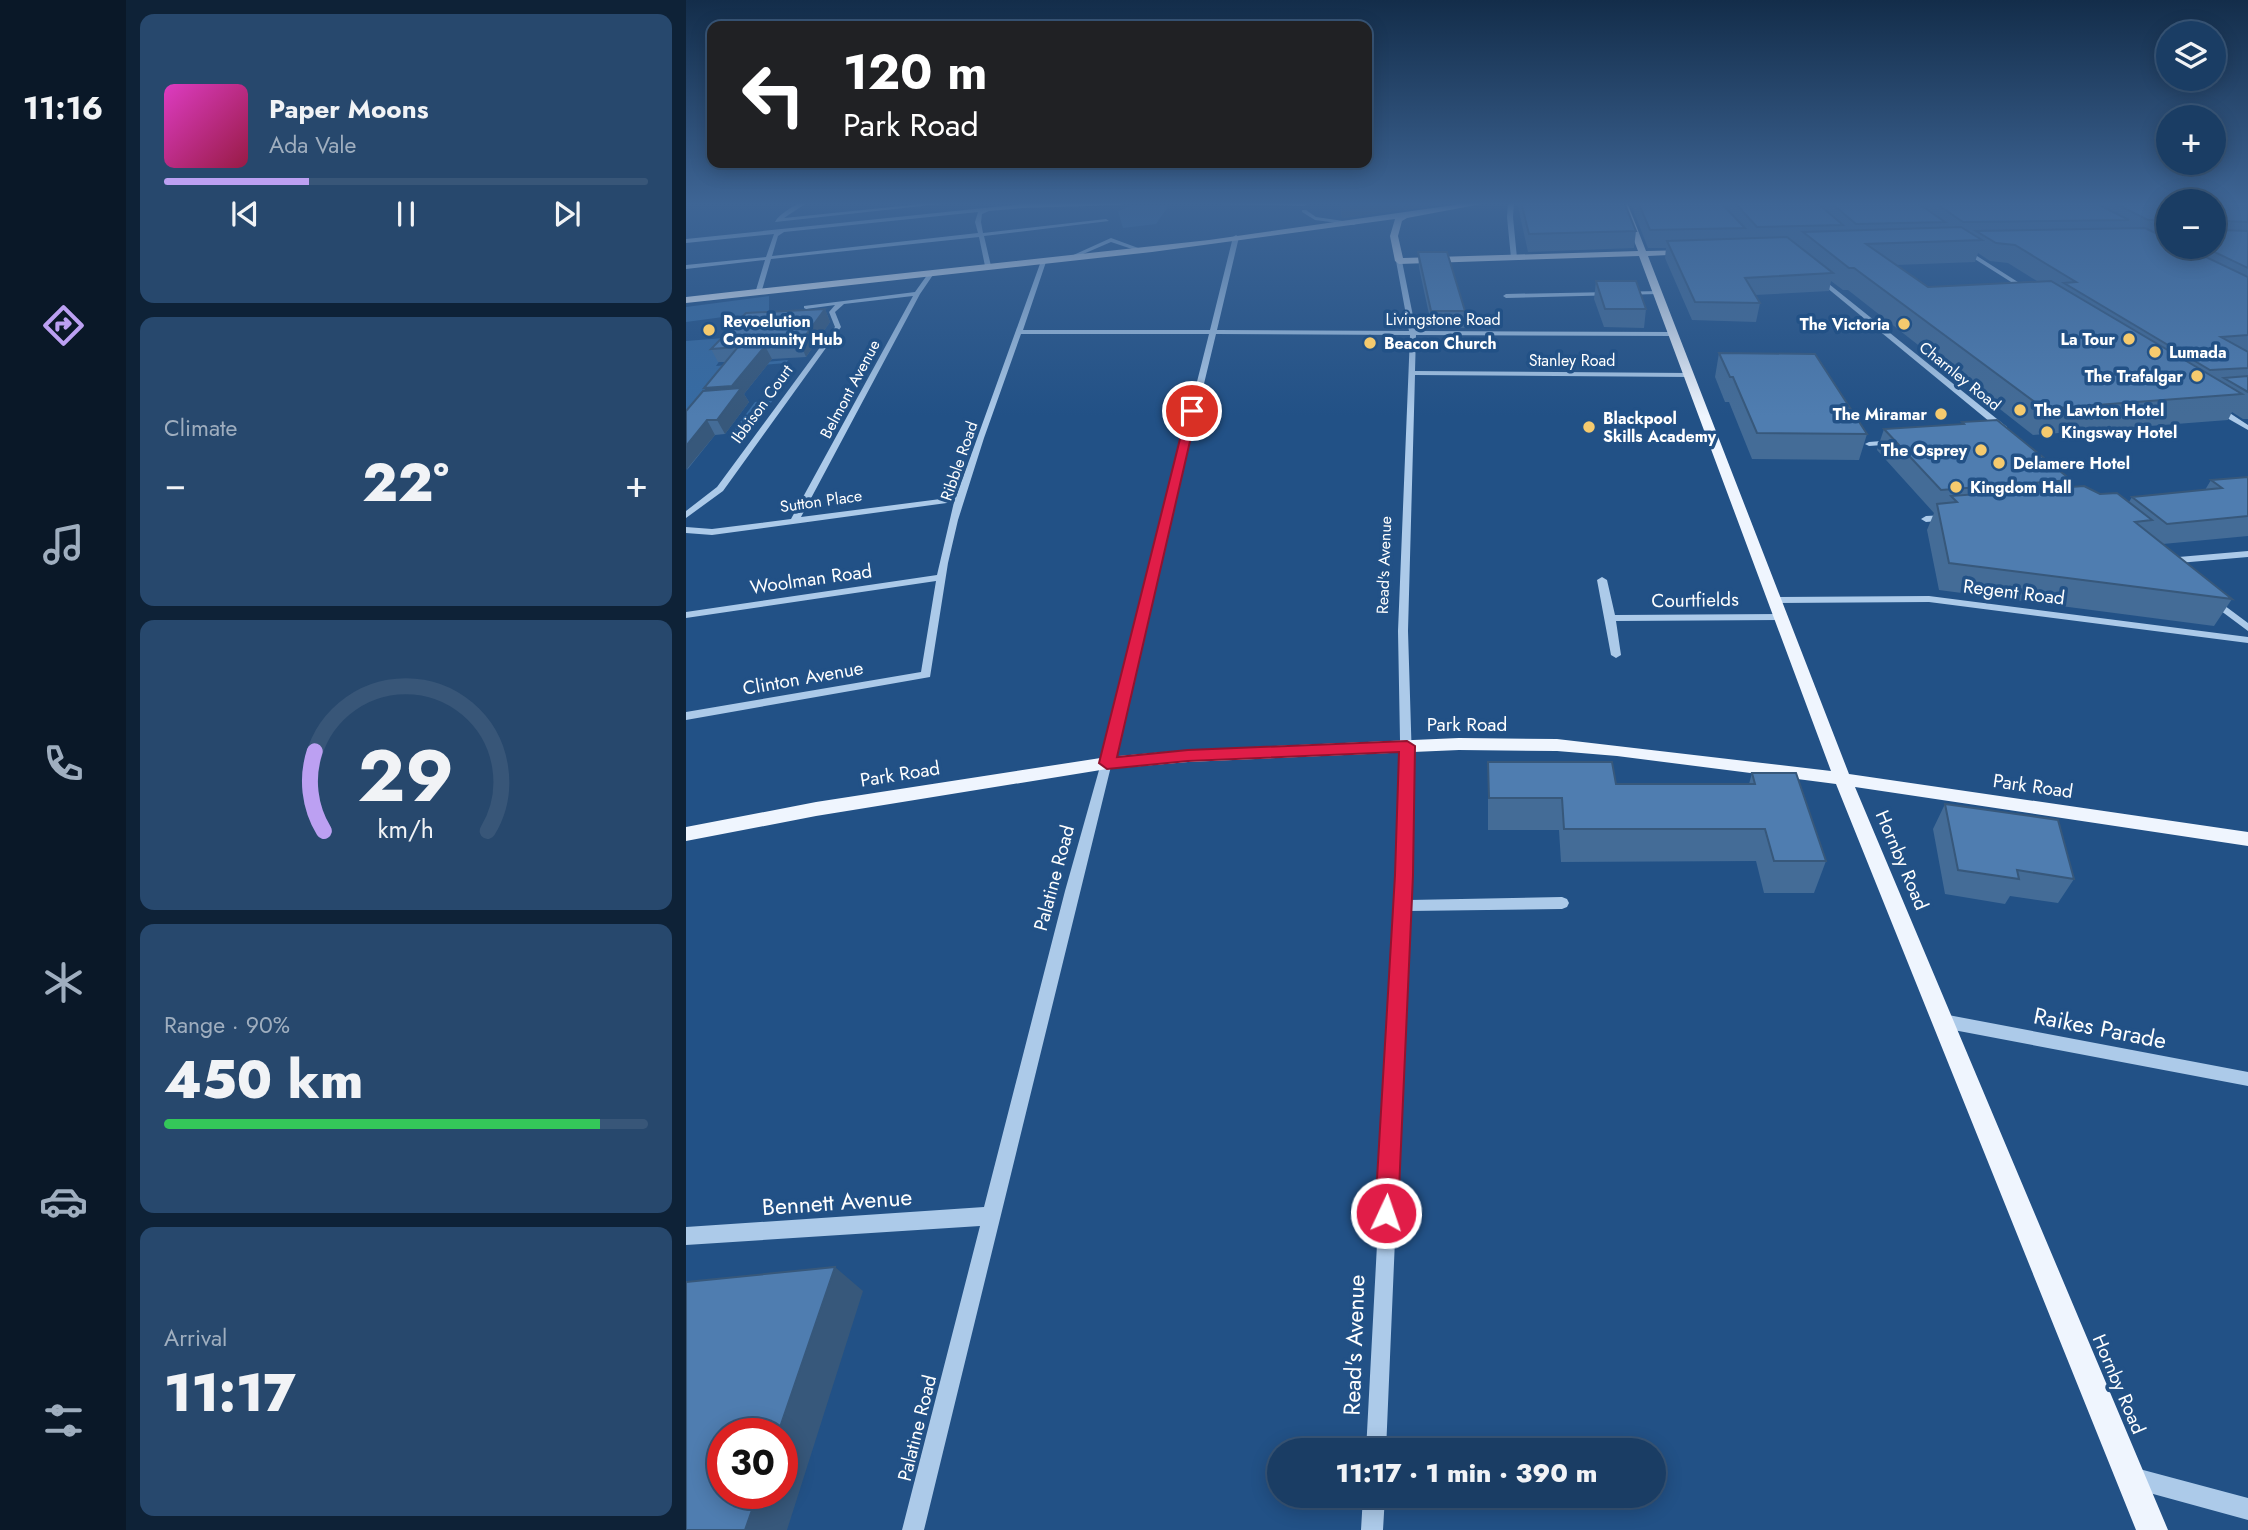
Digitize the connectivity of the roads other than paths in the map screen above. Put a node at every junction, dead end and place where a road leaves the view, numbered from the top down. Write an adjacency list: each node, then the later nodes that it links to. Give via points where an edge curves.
1 (764, 273): 10 (street)
2 (919, 273): 10 (main road)
3 (931, 273): 12 (street, Belmont Avenue)
4 (1039, 273): 18 (street, Ribble Road)
5 (1227, 273): 19 (street, Palatine Road)
6 (1401, 273): 20 (street, Read's Avenue)
7 (1651, 273): 11 (main road, Hornby Road)
8 (1813, 273): 26 (street, Charnley Road)
9 (2001, 273): 13 (street)
10 (760, 290): 15 (main road)
11 (1658, 292): 14 (street); 21 (main road, Hornby Road)
12 (917, 294): 16 (street); 34 (street, Belmont Avenue)
13 (2034, 294)
14 (1506, 296)
15 (686, 300)
16 (842, 303): 17 (street); 31 (street, Ibbison Court, via 832,312 838,327 734,469 711,497)
17 (806, 307)
18 (1020, 332): 19 (street, Livingstone Road); 30 (street, Ribble Road)
19 (1212, 332): 20 (street, Livingstone Road); 53 (street, Palatine Road)
20 (1413, 334): 21 (street, Livingstone Road); 22 (street, Read's Avenue)
21 (1674, 334): 23 (main road, Hornby Road)
22 (1413, 373): 23 (street, Stanley Road); 52 (street, Read's Avenue, via 1404,559)
23 (1689, 375): 43 (main road, Hornby Road)
24 (2208, 403): 25 (street)
25 (2248, 428)
26 (2010, 434): 27 (street)
27 (1997, 435)
28 (1907, 441): 29 (street)
29 (1869, 444)
30 (959, 499): 34 (street, Sutton Place); 40 (street, Ribble Road)
31 (686, 515)
32 (1953, 517): 33 (street)
33 (1926, 519)
34 (795, 520): 35 (street, Sutton Place, via 712,532)
35 (687, 530)
36 (2157, 553): 38 (street)
37 (2248, 554): 38 (street)
38 (2167, 562): 39 (street)
39 (2177, 570)
40 (942, 577): 44 (street, Woolman Road); 50 (street, Ribble Road)
41 (1602, 579): 46 (street)
42 (2207, 595): 47 (street)
43 (1774, 600): 45 (main road, Hornby Road); 48 (street, Regent Road, via 1930,599)
44 (686, 615)
45 (1780, 617): 46 (street, Courtfields); 54 (main road, Hornby Road)
46 (1610, 618): 49 (street)
47 (2248, 628)
48 (2248, 640)
49 (1616, 654)
50 (926, 675): 51 (street, Clinton Avenue)
51 (686, 716)
52 (1407, 746): 53 (main road, Park Road); 54 (main road, Park Road, via 1596,748); 58 (street, Read's Avenue)
53 (1107, 763): 55 (main road, Park Road); 61 (street, Palatine Road)
54 (1842, 779): 56 (main road, Park Road); 59 (main road, Hornby Road)
55 (686, 834)
56 (2248, 839)
57 (1562, 903): 58 (street)
58 (1403, 906): 63 (street, Read's Avenue)
59 (1943, 1021): 60 (street, Raikes Parade); 64 (main road, Hornby Road)
60 (2248, 1079)
61 (991, 1216): 62 (street, Bennett Avenue); 67 (street, Palatine Road)
62 (686, 1236)
63 (1377, 1438)
64 (2132, 1478): 66 (street); 69 (main road, Hornby Road)
65 (1373, 1508): 68 (street)
66 (2248, 1509)
67 (913, 1530)
68 (1372, 1530)
69 (2152, 1530)

